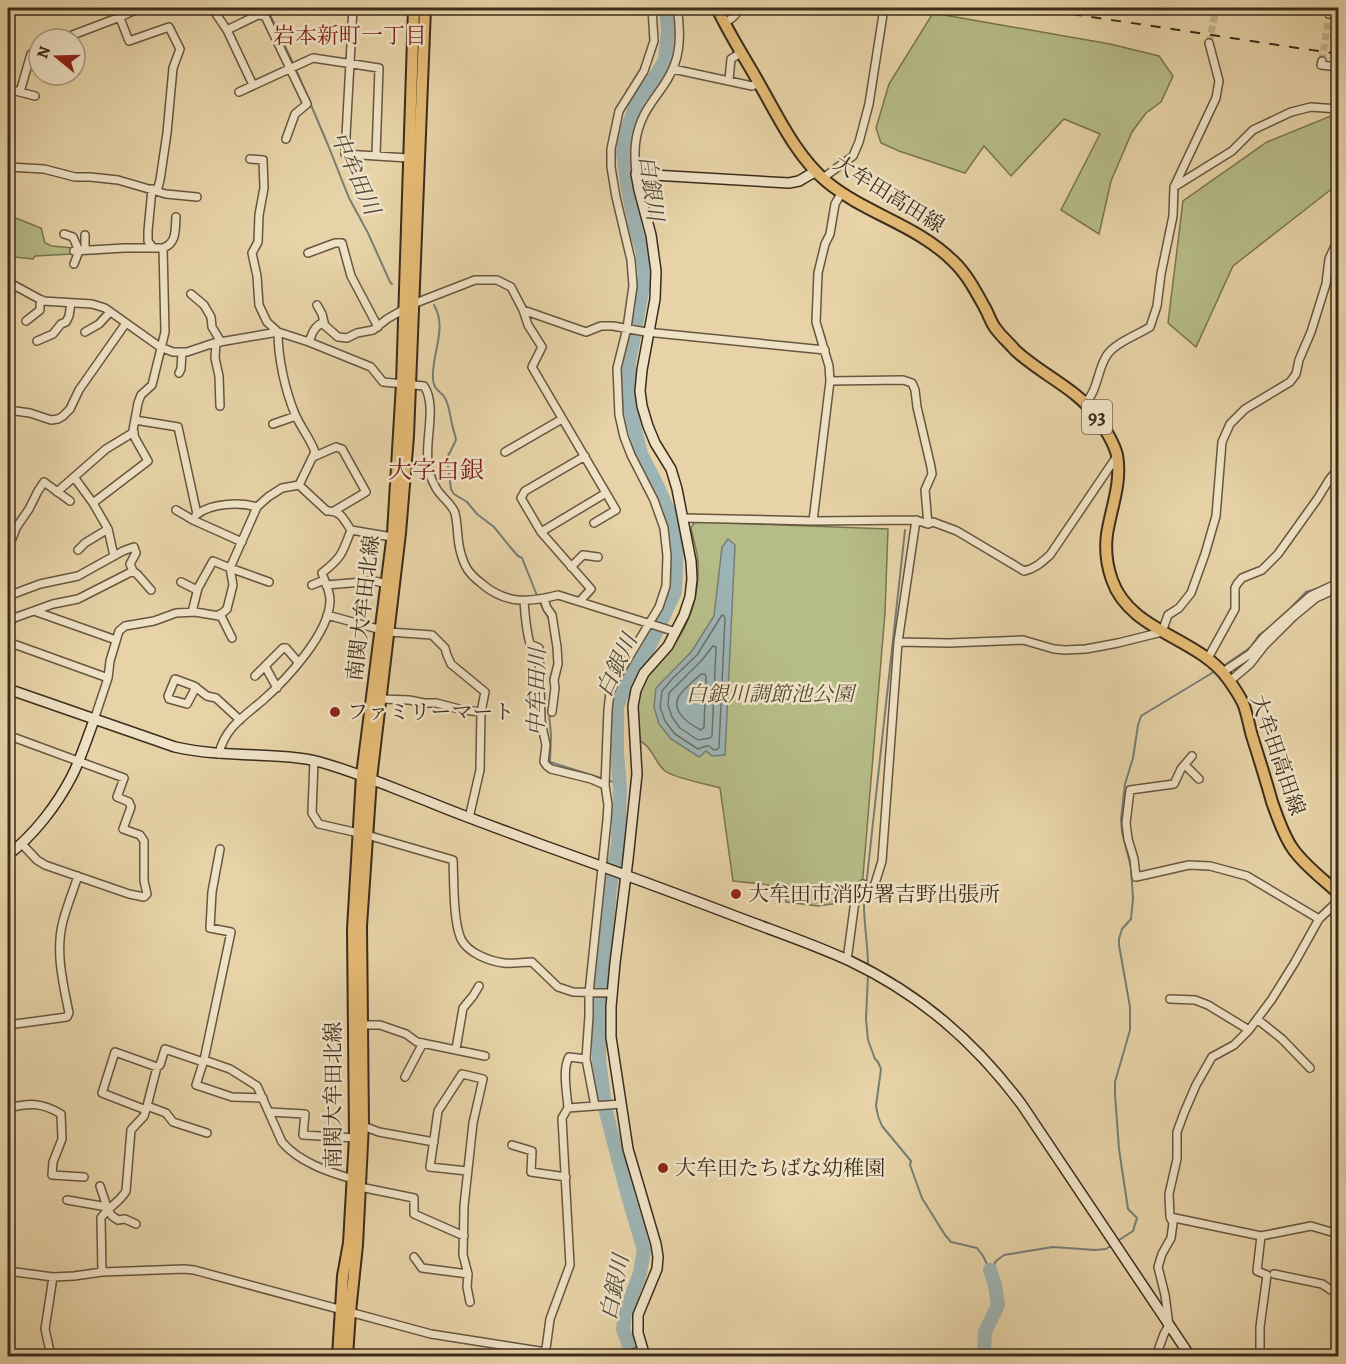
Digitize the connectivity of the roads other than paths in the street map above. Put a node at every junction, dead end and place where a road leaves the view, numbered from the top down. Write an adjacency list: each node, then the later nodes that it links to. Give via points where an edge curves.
1 (116, 8): 12 (street)
2 (140, 8): 12 (street)
3 (212, 8): 15 (street)
4 (353, 8): 19 (street)
5 (414, 8): 34 (main road, 南関大牟田北線)
6 (425, 8): 57 (main road, 南関大牟田北線)
7 (652, 8): 64 (street, via 654,41 644,71 619,111 611,149 611,167 631,260 633,286)
8 (677, 8): 22 (street, via 680,24)
9 (717, 8): 13 (main road, 大牟田高田線 / 93)
10 (735, 8): 13 (street, via 736,14)
11 (884, 8): 38 (street, via 860,142 853,156)
12 (120, 17): 14 (street); 40 (street, via 129,41 169,27 180,49 173,68 160,180)
13 (725, 22): 17 (main road, 大牟田高田線 / 93)
14 (87, 30)
15 (227, 30): 21 (street, via 258,15 265,16); 26 (street)
16 (1209, 43): 39 (street, via 1219,81 1216,98)
17 (742, 52): 24 (street, via 731,59); 25 (main road, 大牟田高田線 / 93)
18 (1322, 61): 20 (street, via 1321,65)
19 (350, 63): 21 (street, via 312,58); 33 (street, via 379,68); 33 (street, via 345,154)
20 (1338, 67)
21 (291, 68): 26 (street); 32 (street, via 307,104 296,114)
22 (673, 69): 24 (street); 37 (street, via 644,114 638,131 634,149)
23 (27, 70): 28 (street)
24 (729, 80): 25 (street, via 752,86)
25 (759, 83): 38 (main road, 大牟田高田線 / 93, via 786,132)
26 (253, 85): 29 (street)
27 (8, 89): 28 (street)
28 (20, 92): 30 (street)
29 (238, 92)
30 (35, 96)
31 (1338, 109): 39 (street, via 1311,106 1253,130 1232,152)
32 (286, 139)
33 (376, 155): 34 (street)
34 (408, 158): 57 (main road, 南関大牟田北線)
35 (250, 159): 66 (street, via 263,160 258,242 252,253 260,305 267,322)
36 (8, 167): 40 (street, via 118,180)
37 (636, 174): 38 (street, via 789,183); 67 (street, via 656,271 655,299)
38 (820, 175): 41 (main road, 大牟田高田線 / 93)
39 (1174, 187): 77 (street, via 1173,216 1150,327 1108,353)
40 (154, 190): 42 (street); 47 (street, via 148,231)
41 (842, 192): 72 (street, via 835,204 818,273 816,322); 77 (main road, 大牟田高田線 / 93, via 932,242 966,276 994,327 1008,342)
42 (197, 197)
43 (176, 218): 48 (street, via 174,241)
44 (64, 234): 49 (street, via 73,237)
45 (86, 235): 49 (street)
46 (1338, 243): 138 (street, via 1329,259 1326,284 1296,374 1290,382 1245,410 1230,424 1221,442 1216,516 1206,554 1191,593 1168,615)
47 (153, 248): 48 (street); 49 (street)
48 (163, 248): 71 (street)
49 (80, 251): 51 (street)
50 (308, 253): 63 (street, via 342,243 351,276)
51 (74, 264)
52 (8, 282): 54 (street)
53 (191, 294): 70 (street, via 211,316)
54 (42, 300): 55 (street); 60 (street, via 40,310)
55 (71, 303): 59 (street, via 92,304); 68 (street, via 66,322)
56 (317, 305): 62 (street)
57 (408, 307): 58 (street, via 475,279 497,280 511,287); 63 (street); 76 (main road, 南関大牟田北線)
58 (524, 310): 64 (street, via 586,332 601,326); 81 (street, via 542,347 532,366)
59 (110, 312): 61 (street); 65 (street)
60 (26, 321)
61 (126, 323): 71 (street); 79 (street, via 63,416 51,420)
62 (325, 326): 63 (street, via 338,337 347,338); 69 (street, via 317,326)
63 (378, 327)
64 (628, 328): 67 (street); 134 (street, via 617,368 619,415 631,455 664,528 668,556 666,586)
65 (86, 332)
66 (278, 332): 69 (street); 70 (street); 80 (street, via 278,353)
67 (647, 332): 72 (street); 100 (street, via 640,391 642,406 671,469)
68 (37, 341)
69 (309, 342): 76 (street, via 371,367 383,382)
70 (218, 343): 73 (street); 78 (street, via 215,358)
71 (162, 347): 73 (street); 82 (street, via 152,385 141,394)
72 (825, 350): 75 (street)
73 (182, 352): 74 (street)
74 (179, 373)
75 (830, 381): 102 (street); 104 (street, via 912,383 932,474 925,490)
76 (406, 384): 108 (main road, 南関大牟田北線); 128 (street, via 424,386 428,392 428,465 435,487 454,511 468,572 494,593); 136 (main road, 南関大牟田北線, via 408,436 400,534)
77 (1085, 403): 87 (main road, 大牟田高田線 / 93, via 1106,430)
78 (220, 406)
79 (8, 410)
80 (296, 416): 83 (street); 88 (street, via 312,443)
81 (562, 419): 85 (street); 86 (street)
82 (135, 420): 84 (street); 99 (street, via 178,427)
83 (273, 424)
84 (134, 432): 90 (street, via 106,449); 95 (street, via 148,461)
85 (505, 453)
86 (585, 456): 93 (street); 107 (street, via 525,491 521,498)
87 (1117, 456): 104 (street, via 1050,555 1030,570 1024,571 957,531 933,522); 138 (main road, 大牟田高田線 / 93, via 1117,488 1106,536 1112,582 1128,606)
88 (313, 457): 91 (street); 98 (street, via 336,447 342,449 366,492)
89 (1338, 469): 143 (street, via 1278,554 1262,570 1237,584 1236,609)
90 (74, 477): 92 (street); 95 (street)
91 (299, 485): 96 (street, via 282,488); 98 (street, via 327,511)
92 (57, 492): 94 (street); 109 (street, via 44,483)
93 (606, 493): 103 (street, via 616,510); 107 (street)
94 (70, 501)
95 (93, 503): 105 (street)
96 (257, 507): 99 (street, via 246,504 206,509); 110 (street)
97 (176, 510): 99 (street)
98 (334, 511): 106 (street)
99 (195, 517): 110 (street)
100 (683, 518): 102 (street); 137 (street, via 692,579 684,615)
101 (916, 520): 102 (street); 104 (street); 142 (street)
102 (813, 521)
103 (594, 523)
104 (928, 524)
105 (108, 529): 111 (street); 112 (street)
106 (351, 530): 108 (street); 119 (street, via 342,555 322,573)
107 (541, 532): 114 (street)
108 (392, 537): 121 (main road, 南関大牟田北線)
109 (8, 542)
110 (242, 542): 115 (street)
111 (78, 550)
112 (114, 556): 116 (street, via 134,546 136,553 130,564); 126 (street, via 78,576)
113 (598, 557): 114 (street, via 583,555)
114 (571, 567): 129 (street, via 591,590)
115 (230, 568): 118 (street); 125 (street, via 213,561); 132 (street, via 233,585 227,609)
116 (133, 571): 124 (street); 130 (street, via 78,599)
117 (181, 582): 125 (street)
118 (269, 582)
119 (325, 582): 121 (street); 122 (street); 133 (street, via 330,600)
120 (1338, 583): 147 (street, via 1310,596)
121 (387, 584): 136 (main road, 南関大牟田北線)
122 (312, 585)
123 (1338, 588): 147 (street, via 1316,598 1250,664)
124 (151, 590)
125 (197, 590): 131 (street)
126 (8, 596)
127 (540, 600): 128 (street); 129 (street, via 558,595); 154 (street, via 552,615 557,647)
128 (524, 601): 165 (street, via 528,638 530,644 539,648 544,762 551,769)
129 (579, 601): 134 (street)
130 (34, 611): 135 (street, via 14,618); 140 (street)
131 (192, 612): 132 (street); 140 (street, via 125,626)
132 (220, 614): 139 (street)
133 (327, 615): 136 (street); 144 (street, via 322,630)
134 (651, 624): 137 (street); 165 (street, via 610,693)
135 (8, 626)
136 (385, 630): 152 (main road, 南関大牟田北線); 153 (street, via 432,635 446,648 451,664 484,692); 163 (main road, 南関大牟田北線)
137 (674, 631): 172 (street, via 668,646 644,673 636,690 633,719 637,774)
138 (1162, 632): 142 (street, via 1065,650 1023,640); 143 (main road, 大牟田高田線 / 93)
139 (232, 638)
140 (116, 640): 148 (street)
141 (8, 642): 148 (street)
142 (898, 642): 177 (street, via 882,861 873,890 862,884 855,900)
143 (1208, 658): 147 (main road, 大牟田高田線 / 93)
144 (298, 662): 145 (street, via 283,648); 150 (street)
145 (265, 666): 146 (street); 150 (street)
146 (255, 676)
147 (1226, 677): 174 (main road, 大牟田高田線 / 93, via 1242,702 1279,823 1299,856)
148 (108, 678): 155 (street)
149 (196, 687): 156 (street, via 216,698)
150 (277, 688): 156 (street)
151 (8, 689): 155 (street)
152 (381, 699): 153 (street, via 436,703); 163 (main road, 南関大牟田北線)
153 (481, 712): 166 (street, via 480,770)
154 (552, 712)
155 (94, 720): 158 (street, via 175,747); 160 (street)
156 (240, 720): 158 (street, via 222,742)
157 (8, 739): 160 (street, via 10,736)
158 (219, 753): 161 (street)
159 (1192, 756): 162 (street)
160 (79, 761): 168 (street, via 55,803); 173 (street, via 124,777 117,797 131,807 123,829 140,835 144,841 147,894 129,894)
161 (314, 761): 163 (street); 167 (street, via 312,813 319,824)
162 (1185, 765): 164 (street); 176 (street, via 1174,784 1130,790 1126,823 1137,877 1189,865 1210,866 1247,876)
163 (366, 777): 166 (street); 167 (main road, 南関大牟田北線)
164 (1199, 779)
165 (605, 782): 171 (street, via 608,805)
166 (469, 818): 171 (street)
167 (363, 834): 179 (street, via 453,860 456,921 462,941 473,952 505,963 532,962 558,987); 184 (main road, 南関大牟田北線); 203 (main road, 南関大牟田北線, via 353,929)
168 (21, 843): 170 (street); 173 (street, via 45,865)
169 (220, 849): 190 (street, via 210,928 231,932)
170 (8, 855)
171 (604, 867): 172 (street); 179 (street)
172 (624, 874): 177 (street); 180 (street)
173 (78, 876): 183 (street, via 60,940 61,973 69,1013 67,1017)
174 (1338, 893)
175 (1338, 901): 176 (street)
176 (1319, 919): 182 (street, via 1296,962)
177 (847, 960): 227 (street, via 921,1003 986,1060 1022,1105)
178 (479, 986): 187 (street, via 463,1008)
179 (591, 993): 180 (street); 189 (street)
180 (610, 993): 195 (street, via 611,1037)
181 (1170, 999): 185 (street, via 1208,1005)
182 (1257, 1019): 185 (street); 192 (street)
183 (8, 1025)
184 (362, 1025): 186 (street, via 380,1025); 201 (main road, 南関大牟田北線)
185 (1249, 1030): 213 (street, via 1234,1045 1212,1057 1192,1094 1177,1132)
186 (423, 1043): 187 (street); 193 (street)
187 (456, 1049): 188 (street)
188 (485, 1056)
189 (586, 1059): 196 (street); 199 (street, via 567,1059)
190 (204, 1061): 191 (street, via 165,1049); 194 (street, via 244,1077 257,1086); 194 (street, via 196,1085 232,1097)
191 (157, 1067): 198 (street); 198 (street, via 115,1052 102,1093)
192 (1310, 1068)
193 (405, 1077)
194 (262, 1098): 200 (street)
195 (621, 1104): 196 (street); 229 (street, via 628,1149 658,1257 638,1315)
196 (598, 1106): 199 (street)
197 (8, 1108): 207 (street, via 41,1105 61,1114 62,1139 52,1175)
198 (147, 1108): 202 (street); 212 (street, via 131,1130 126,1191 122,1199)
199 (568, 1108): 208 (street, via 562,1118)
200 (269, 1112): 203 (street, via 305,1114 303,1135); 209 (street, via 287,1148)
201 (363, 1126): 204 (street); 209 (main road, 南関大牟田北線)
202 (207, 1133)
203 (355, 1138): 209 (main road, 南関大牟田北線)
204 (434, 1142): 206 (street, via 430,1167); 206 (street, via 438,1111 462,1074 483,1079)
205 (512, 1145): 208 (street, via 532,1151 531,1172)
206 (467, 1172): 216 (street)
207 (84, 1177)
208 (566, 1177): 230 (street, via 570,1265 550,1319)
209 (356, 1183): 216 (street, via 414,1198 414,1214); 226 (main road, 南関大牟田北線, via 357,1245)
210 (100, 1186): 212 (street)
211 (67, 1200): 212 (street)
212 (107, 1209): 214 (street, via 118,1220); 220 (street, via 101,1218)
213 (1170, 1217): 217 (street); 227 (street, via 1171,1238 1158,1267)
214 (136, 1224)
215 (1338, 1234): 217 (street, via 1311,1226)
216 (464, 1236): 221 (street)
217 (1261, 1236): 238 (street, via 1257,1271 1267,1275)
218 (414, 1257): 221 (street, via 422,1268)
219 (8, 1271): 223 (street)
220 (102, 1272): 223 (street); 226 (street, via 194,1270)
221 (468, 1274): 225 (street)
222 (1274, 1274): 224 (street, via 1322,1284)
223 (53, 1277): 231 (street, via 45,1329)
224 (1338, 1293)
225 (470, 1302)
226 (345, 1311): 230 (street, via 430,1334); 232 (main road, 南関大牟田北線); 233 (main road, 南関大牟田北線)
227 (1169, 1325): 236 (street); 237 (street)
228 (1338, 1352): 239 (street)
229 (643, 1353): 235 (street)
230 (545, 1354): 234 (street)
231 (51, 1356)
232 (338, 1356)
233 (348, 1356)
234 (562, 1356)
235 (623, 1356)
236 (1156, 1356)
237 (1190, 1356)
238 (1260, 1356)
239 (1335, 1356)

